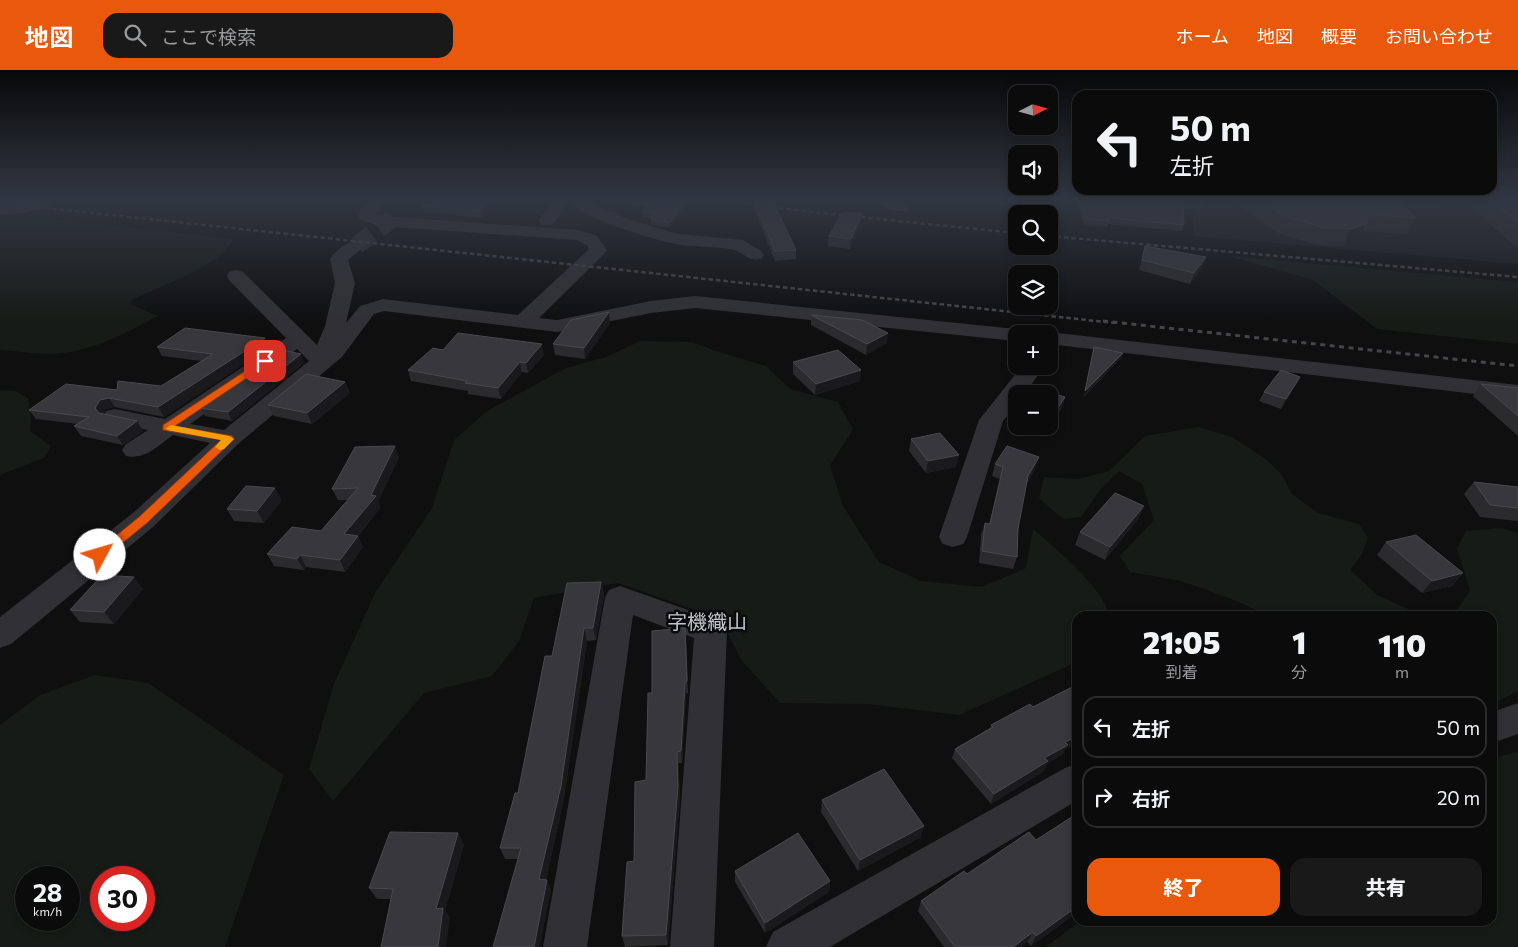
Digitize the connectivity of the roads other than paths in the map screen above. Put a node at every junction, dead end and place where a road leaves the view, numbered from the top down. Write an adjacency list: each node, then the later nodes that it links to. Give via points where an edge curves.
1 (593, 240): 6 (street, via 598,250)
2 (688, 240): 4 (street, via 737,244)
3 (357, 245): 10 (street, via 339,259 345,283 335,326)
4 (754, 255)
5 (236, 276): 8 (street)
6 (523, 322): 7 (street, via 557,326 694,302); 10 (street, via 383,305 367,310 334,352)
7 (1008, 333)
8 (298, 339): 10 (street); 14 (street)
9 (1058, 342): 12 (street)
10 (321, 361): 15 (street)
11 (1027, 375): 17 (street, via 991,420)
12 (1518, 392)
13 (116, 416): 14 (street)
14 (166, 427): 15 (street); 16 (street)
15 (229, 439): 18 (street, via 143,520)
16 (135, 450)
17 (954, 537)
18 (0, 635)
19 (1518, 718): 20 (street)
20 (1497, 726)
21 (1072, 783): 24 (street)
22 (565, 947): 23 (street, via 620,598 711,631)
23 (692, 947)
24 (788, 947)

